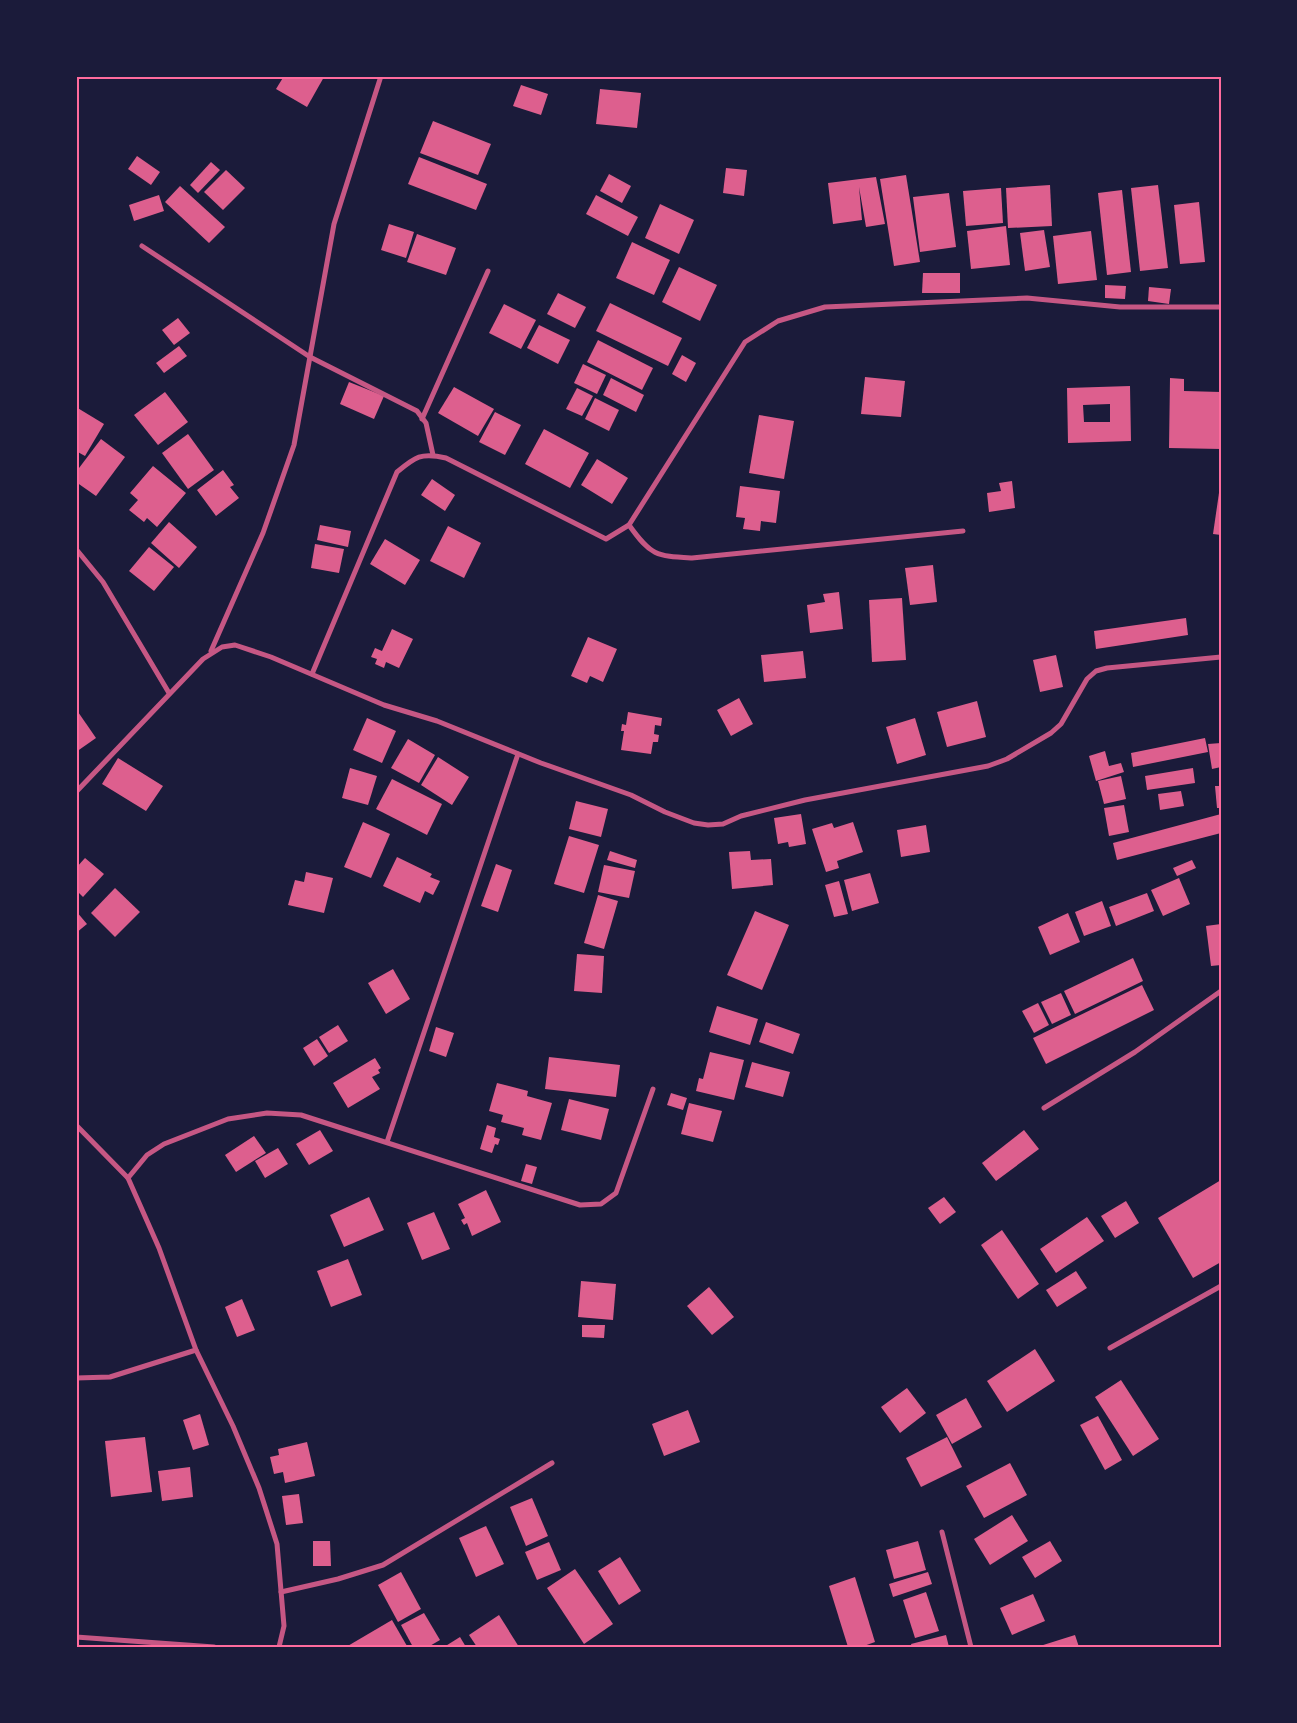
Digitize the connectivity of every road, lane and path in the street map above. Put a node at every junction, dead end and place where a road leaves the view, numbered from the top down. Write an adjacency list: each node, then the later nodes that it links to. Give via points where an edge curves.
1 (381, 76): 5 (street, via 334,224)
2 (142, 246): 5 (street)
3 (488, 271): 6 (street)
4 (1221, 307): 8 (street, via 1120,307 1027,298 825,307 778,320 745,342)
5 (310, 357): 6 (street, via 417,411); 11 (street, via 294,445 263,533)
6 (422, 419): 7 (street, via 426,423)
7 (433, 455): 8 (street, via 446,458 606,539); 13 (street, via 416,456 397,472)
8 (629, 525): 9 (street, via 642,542 661,556 692,558)
9 (964, 532)
10 (76, 549): 14 (street, via 103,582)
11 (211, 652): 13 (street, via 235,645); 14 (street)
12 (1221, 657): 15 (street, via 1096,671 1087,679 1061,724 1051,733 1025,750 988,766 804,800 741,816 723,824 694,823 631,795)
13 (312, 674): 15 (street, via 384,705 437,721)
14 (169, 693): 16 (street)
15 (518, 754): 21 (street)
16 (76, 792)
17 (1221, 991): 19 (street, via 1135,1052)
18 (653, 1090): 21 (street, via 616,1193 601,1204 580,1205)
19 (1044, 1108)
20 (76, 1125): 22 (street)
21 (387, 1142): 22 (street, via 301,1116 267,1113 228,1119 164,1144 147,1156)
22 (128, 1178): 25 (street, via 159,1248)
23 (1221, 1286): 24 (street)
24 (1110, 1348)
25 (196, 1350): 26 (street, via 110,1377); 29 (street, via 233,1426 264,1502 277,1544)
26 (76, 1378)
27 (552, 1463): 29 (street, via 383,1565)
28 (942, 1532): 33 (street)
29 (281, 1592): 32 (street, via 284,1626)
30 (76, 1637): 31 (street)
31 (214, 1647)
32 (279, 1647)
33 (971, 1647)

